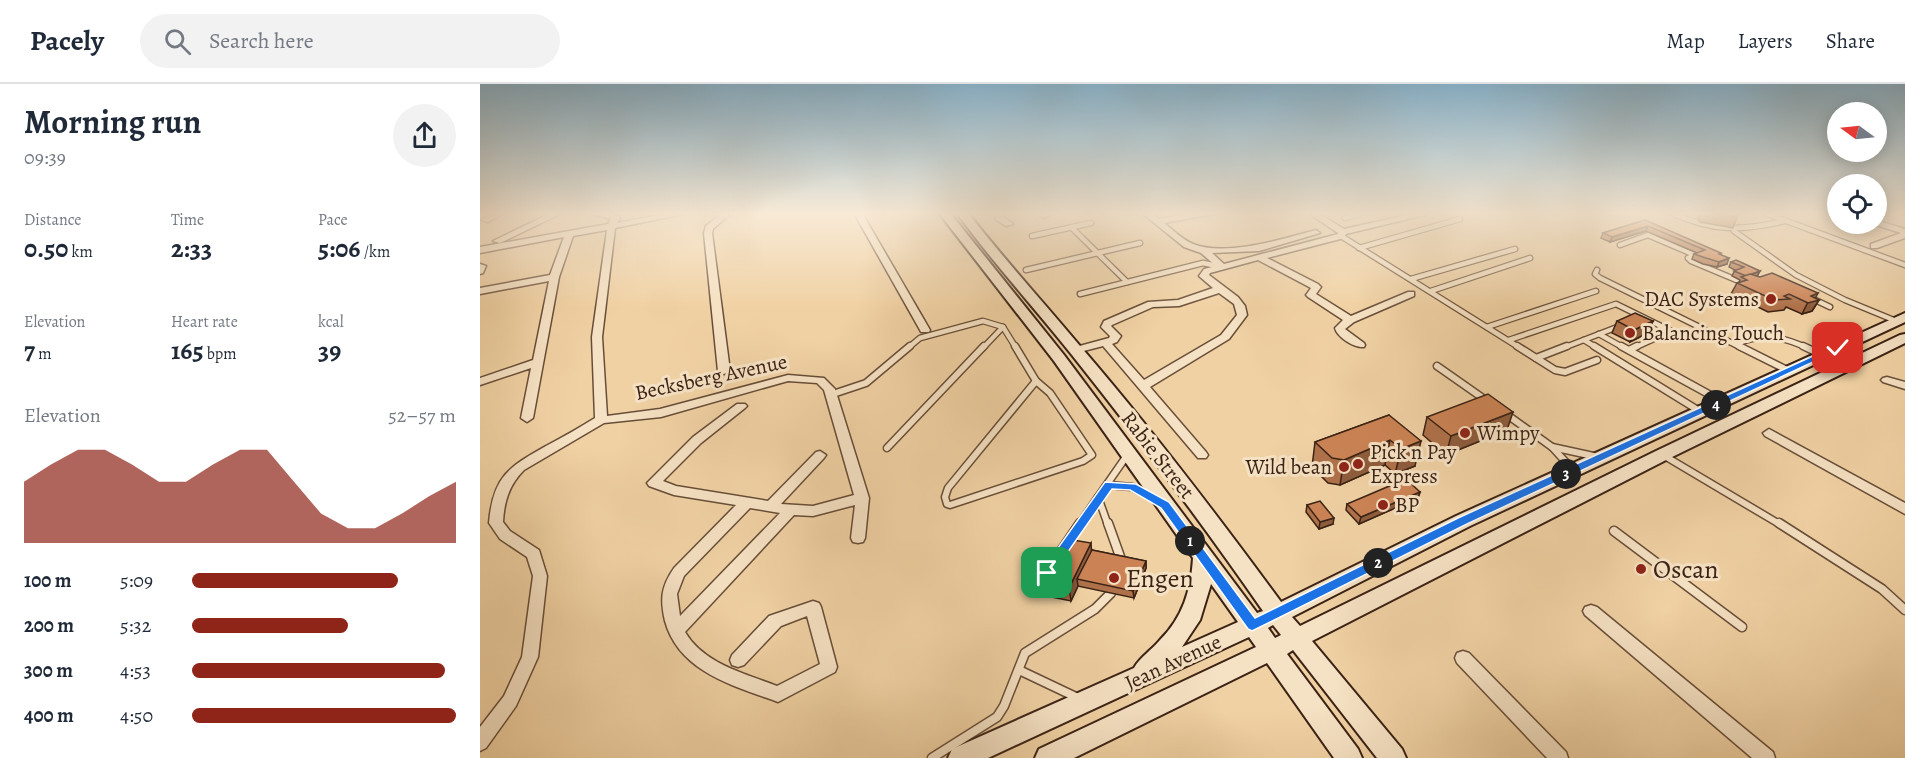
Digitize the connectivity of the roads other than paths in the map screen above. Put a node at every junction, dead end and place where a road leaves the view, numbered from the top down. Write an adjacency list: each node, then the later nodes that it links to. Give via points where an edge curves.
1 (511, 244): 22 (street)
2 (565, 244): 31 (street)
3 (609, 244): 77 (street, via 597,337)
4 (709, 244): 63 (street)
5 (876, 244): 48 (street)
6 (969, 244): 81 (main road, Rabie Street)
7 (986, 244): 56 (main road, Rabie Street)
8 (1088, 244): 24 (lane)
9 (1134, 244): 24 (lane)
10 (1186, 244): 23 (street)
11 (1272, 244): 23 (street)
12 (1306, 244): 25 (street)
13 (1355, 244): 20 (lane)
14 (1371, 244): 20 (lane)
15 (1671, 244): 34 (lane, via 1695,255 1688,258 1691,261)
16 (1753, 244): 44 (lane, via 1796,275 1845,300)
17 (1849, 244): 27 (lane)
18 (1878, 244): 19 (street)
19 (1874, 246)
20 (1359, 248): 32 (lane)
21 (1515, 249): 32 (lane)
22 (480, 250)
23 (1204, 251): 28 (street)
24 (1097, 253): 29 (lane); 33 (lane)
25 (1260, 258): 28 (street); 45 (street, via 1315,286 1311,295)
26 (1530, 258): 37 (lane)
27 (1905, 265)
28 (1222, 267): 33 (lane, via 1203,263); 35 (street, via 1207,271 1204,276)
29 (1026, 270)
30 (1597, 270): 55 (lane, via 1595,274 1600,278)
31 (554, 277): 36 (street); 61 (street)
32 (1411, 279): 37 (lane)
33 (1127, 282): 39 (lane)
34 (1752, 285)
35 (1220, 289): 53 (street, via 1179,303 1151,304 1108,323 1106,327 1116,336); 68 (street, via 1240,303 1242,310 1225,337)
36 (480, 291)
37 (1431, 291): 47 (lane)
38 (1596, 291): 47 (lane)
39 (1080, 294)
40 (1411, 294): 45 (street)
41 (1808, 297): 42 (lane)
42 (1830, 307)
43 (1643, 316): 49 (lane); 51 (lane, via 1616,304); 57 (lane, via 1671,331)
44 (1901, 319): 58 (main road, Jean Avenue)
45 (1350, 320): 54 (street, via 1340,331)
46 (1003, 327): 66 (lane); 70 (lane, via 983,321 920,338 866,383); 80 (lane)
47 (1487, 327): 51 (lane)
48 (925, 330)
49 (1599, 334): 52 (lane); 57 (lane)
50 (1905, 338): 82 (main road, Jean Avenue)
51 (1509, 340): 59 (lane)
52 (1584, 340): 59 (lane); 75 (lane)
53 (1105, 342): 56 (street); 68 (street)
54 (1360, 345)
55 (1736, 345): 58 (lane, via 1755,336 1773,336); 64 (lane)
56 (1077, 350): 103 (main road, Rabie Street)
57 (1629, 350): 71 (lane)
58 (1823, 356): 64 (main road, Jean Avenue)
59 (1536, 358): 60 (lane, via 1564,372)
60 (1597, 360)
61 (538, 363): 67 (street); 76 (street)
62 (1437, 366): 72 (lane)
63 (724, 371)
64 (1789, 371): 71 (main road, Jean Avenue)
65 (1887, 380): 69 (street)
66 (1036, 381): 66 (lane, via 1050,393 1092,455 947,504 948,488)
67 (480, 382)
68 (1143, 386): 84 (street)
69 (1905, 386)
70 (830, 395): 77 (street, Becksberg Avenue, via 820,380 788,378 661,413); 89 (street)
71 (1723, 402): 75 (main road, Jean Avenue)
72 (1493, 405)
73 (741, 406): 90 (street, via 697,440 654,483)
74 (1502, 411): 79 (lane)
75 (1701, 412): 85 (main road, Jean Avenue)
76 (527, 418)
77 (601, 420): 114 (street, via 535,456 510,476 503,487 496,523 505,535 534,554 540,576 530,657 510,701)
78 (1769, 433): 93 (street)
79 (1552, 447): 85 (lane); 86 (lane)
80 (887, 448)
81 (1129, 454): 87 (lane); 91 (main road, Rabie Street)
82 (1662, 454): 86 (main road, via 1640,451 1590,474); 101 (lane, via 1882,589); 107 (main road, Jean Avenue)
83 (820, 455): 92 (street)
84 (1202, 455)
85 (1603, 458): 86 (main road, Jean Avenue)
86 (1574, 471): 103 (main road, Jean Avenue)
87 (1109, 485): 88 (lane); 91 (lane, via 1142,490)
88 (1098, 497): 98 (lane); 99 (lane, via 1047,573)
89 (862, 498): 94 (street, via 813,511); 96 (street)
90 (747, 503): 92 (street); 106 (street, via 670,585 668,595)
91 (1165, 505): 97 (main road, Rabie Street)
92 (771, 506): 94 (street)
93 (1905, 509)
94 (791, 510): 106 (street)
95 (1614, 531): 105 (lane)
96 (858, 538)
97 (1203, 557): 104 (main road, Rabie Street); 112 (main road, via 1203,579 1190,619 1167,652)
98 (1123, 563)
99 (1030, 573)
100 (1111, 593): 111 (lane, via 1095,609 1025,653)
101 (1905, 610)
102 (1591, 611): 122 (street)
103 (1277, 614): 104 (main road, Jean Avenue); 107 (main road, Rabie Street)
104 (1252, 625): 108 (main road, Rabie Street); 112 (main road, Jean Avenue)
105 (1742, 627)
106 (676, 631): 110 (street, via 691,654 707,664 778,693 829,667 813,607 775,621)
107 (1297, 638): 108 (main road, Jean Avenue); 120 (main road, Rabie Street)
108 (1269, 651): 115 (main road, Jean Avenue); 119 (main road, Rabie Street)
109 (1463, 658): 121 (street)
110 (738, 660)
111 (1019, 670): 113 (lane); 116 (lane, via 997,717)
112 (1126, 684): 113 (main road, Jean Avenue)
113 (1087, 703): 117 (main road, Jean Avenue)
114 (480, 742)
115 (1068, 752): 118 (main road, Jean Avenue)
116 (932, 758)
117 (961, 758)
118 (1048, 758)
119 (1349, 758)
120 (1393, 758)
121 (1559, 758)
122 (1766, 758)

